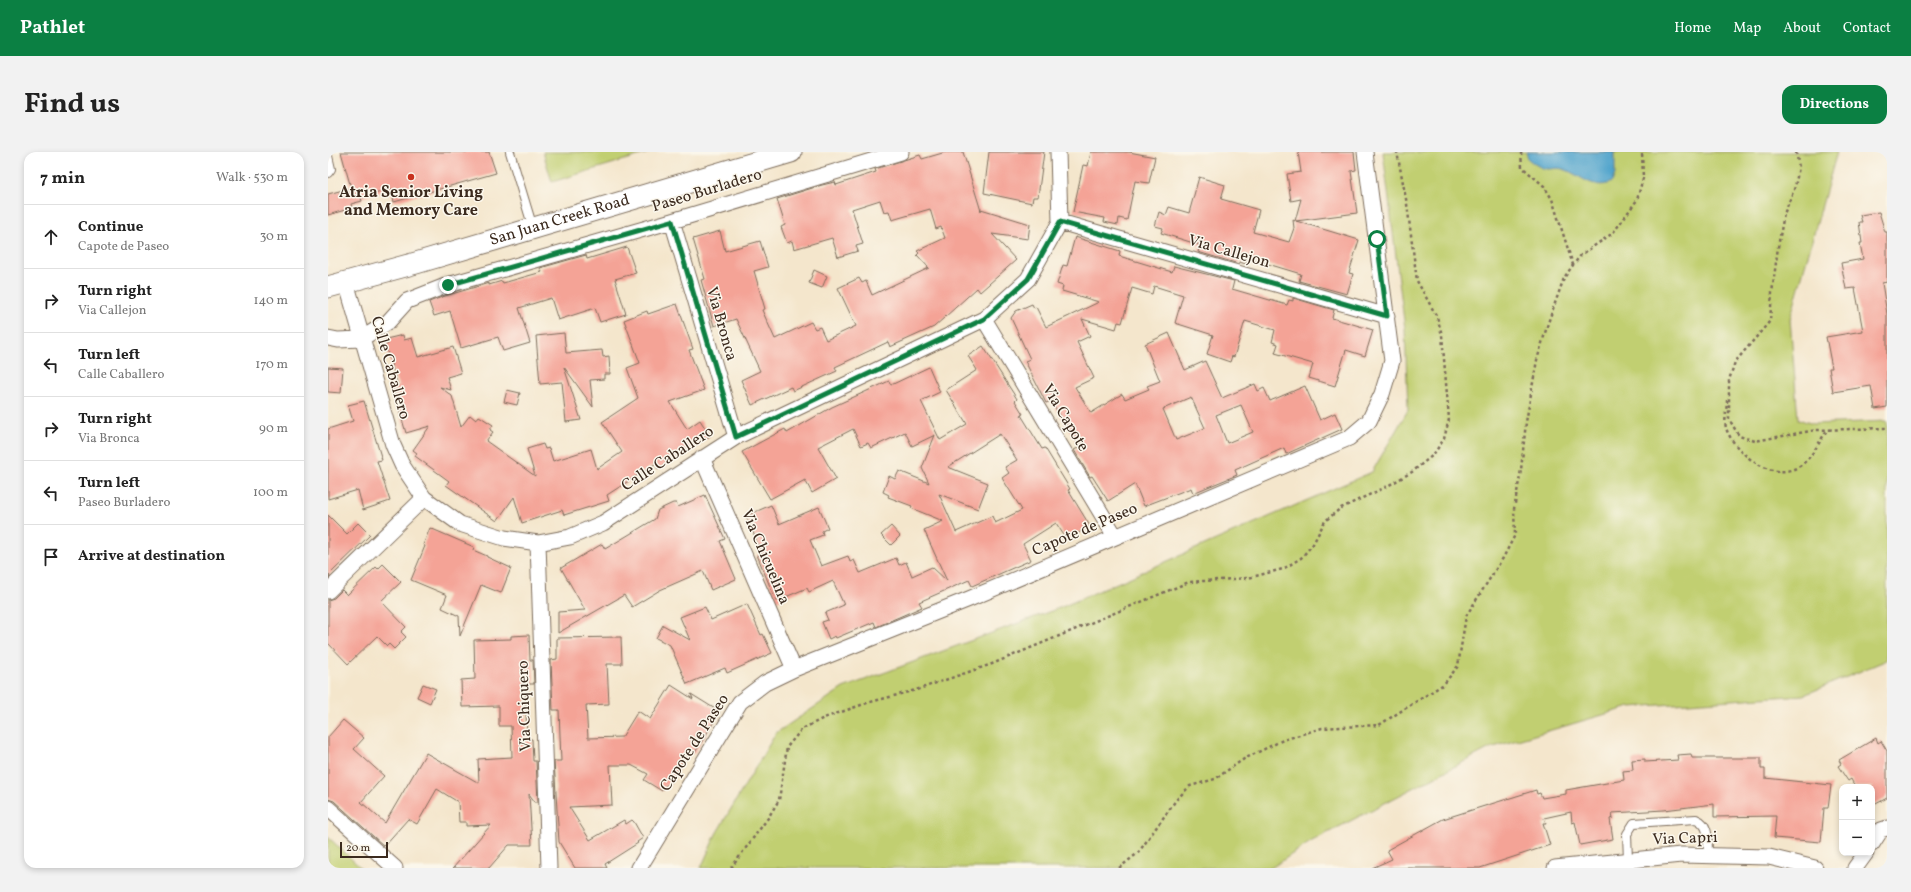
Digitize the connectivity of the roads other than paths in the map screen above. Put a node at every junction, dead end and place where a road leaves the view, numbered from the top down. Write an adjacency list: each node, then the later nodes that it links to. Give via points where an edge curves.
1 (510, 152): 10 (lane)
2 (791, 152): 10 (main road, San Juan Creek Road)
3 (901, 152): 8 (street, Paseo Burladero)
4 (1058, 152): 9 (street)
5 (1365, 152): 12 (street, Capote de Paseo)
6 (328, 156): 7 (lane, via 331,169)
7 (328, 173)
8 (672, 221): 15 (street, Paseo Burladero, via 423,294 407,301 388,322); 16 (street, Via Bronca)
9 (1060, 222): 12 (street, Via Callejon); 13 (street, Calle Caballero, via 1028,279)
10 (533, 228): 11 (main road, San Juan Creek Road)
11 (337, 284): 15 (street, Calle Caballero)
12 (1387, 316): 19 (street, Capote de Paseo, via 1392,361 1382,394 1369,421 1349,438)
13 (984, 319): 16 (street, Calle Caballero); 19 (street, Via Capote)
14 (328, 338): 15 (street, Paseo Burladero)
15 (361, 339): 18 (street, Calle Caballero, via 393,445 402,465)
16 (736, 437): 17 (street, Calle Caballero)
17 (702, 458): 20 (street, Calle Caballero, via 603,523 570,537); 22 (street, Via Chicuelina)
18 (424, 498): 20 (street, Calle Caballero, via 460,524 504,538); 21 (street)
19 (1115, 536): 22 (street, Capote de Paseo, via 969,599)
20 (538, 543): 30 (street, Via Chiquero)
21 (328, 591)
22 (794, 669): 31 (street, Capote de Paseo, via 765,683 740,702)
23 (328, 808): 29 (street)
24 (1887, 828): 25 (street, via 1882,830)
25 (1875, 840)
26 (1708, 856): 28 (street, Via Capri, via 1681,855); 28 (lane, via 1707,827 1696,819 1634,824 1627,834); 33 (street, Via Capri, via 1768,857)
27 (1864, 856): 34 (street)
28 (1628, 860): 32 (street, Via Capri)
29 (395, 868)
30 (549, 868)
31 (639, 868)
32 (1555, 868)
33 (1815, 868)
34 (1855, 868)

